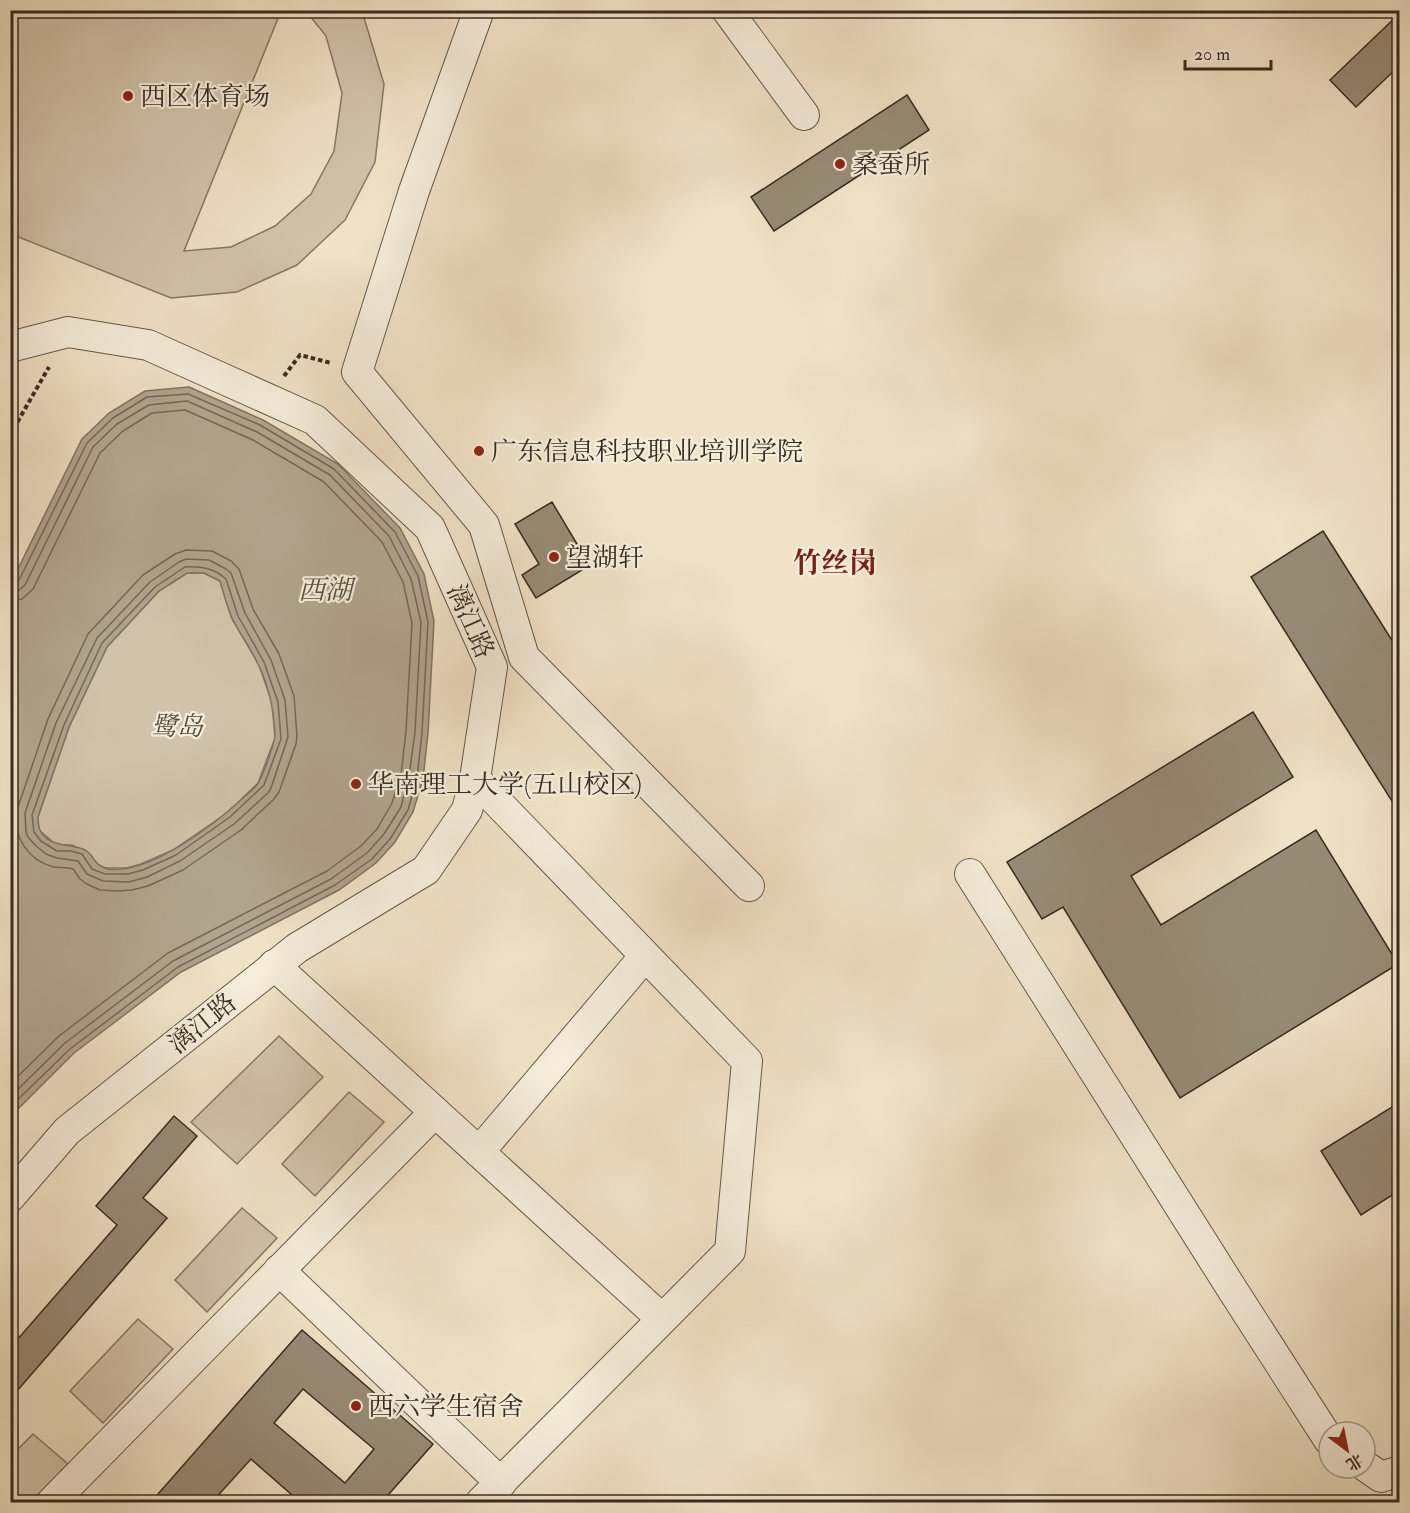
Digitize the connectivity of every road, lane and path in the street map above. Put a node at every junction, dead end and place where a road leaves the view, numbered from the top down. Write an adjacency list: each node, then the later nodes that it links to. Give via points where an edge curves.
1 (479, 10): 9 (street, via 414,191 357,372 484,525 524,657)
2 (727, 10): 3 (street)
3 (804, 115)
4 (68, 332): 5 (street, 漓江路); 6 (path); 7 (street, 漓江路, via 148,345 315,420 430,528 492,668)
5 (10, 347)
6 (10, 435)
7 (475, 779): 10 (street); 11 (street, 漓江路, via 467,810 426,870)
8 (970, 874): 17 (street)
9 (749, 886)
10 (645, 956): 13 (street); 16 (street, via 747,1061 730,1251)
11 (274, 966): 12 (street); 14 (street, 漓江路, via 67,1131)
12 (435, 1112): 13 (street); 15 (street)
13 (479, 1152): 16 (street)
14 (10, 1197)
15 (279, 1270): 20 (street); 21 (street)
16 (662, 1319): 20 (street)
17 (1317, 1422)
18 (1400, 1471): 19 (street, via 1381,1477)
19 (1377, 1474)
20 (491, 1493)
21 (52, 1503)

